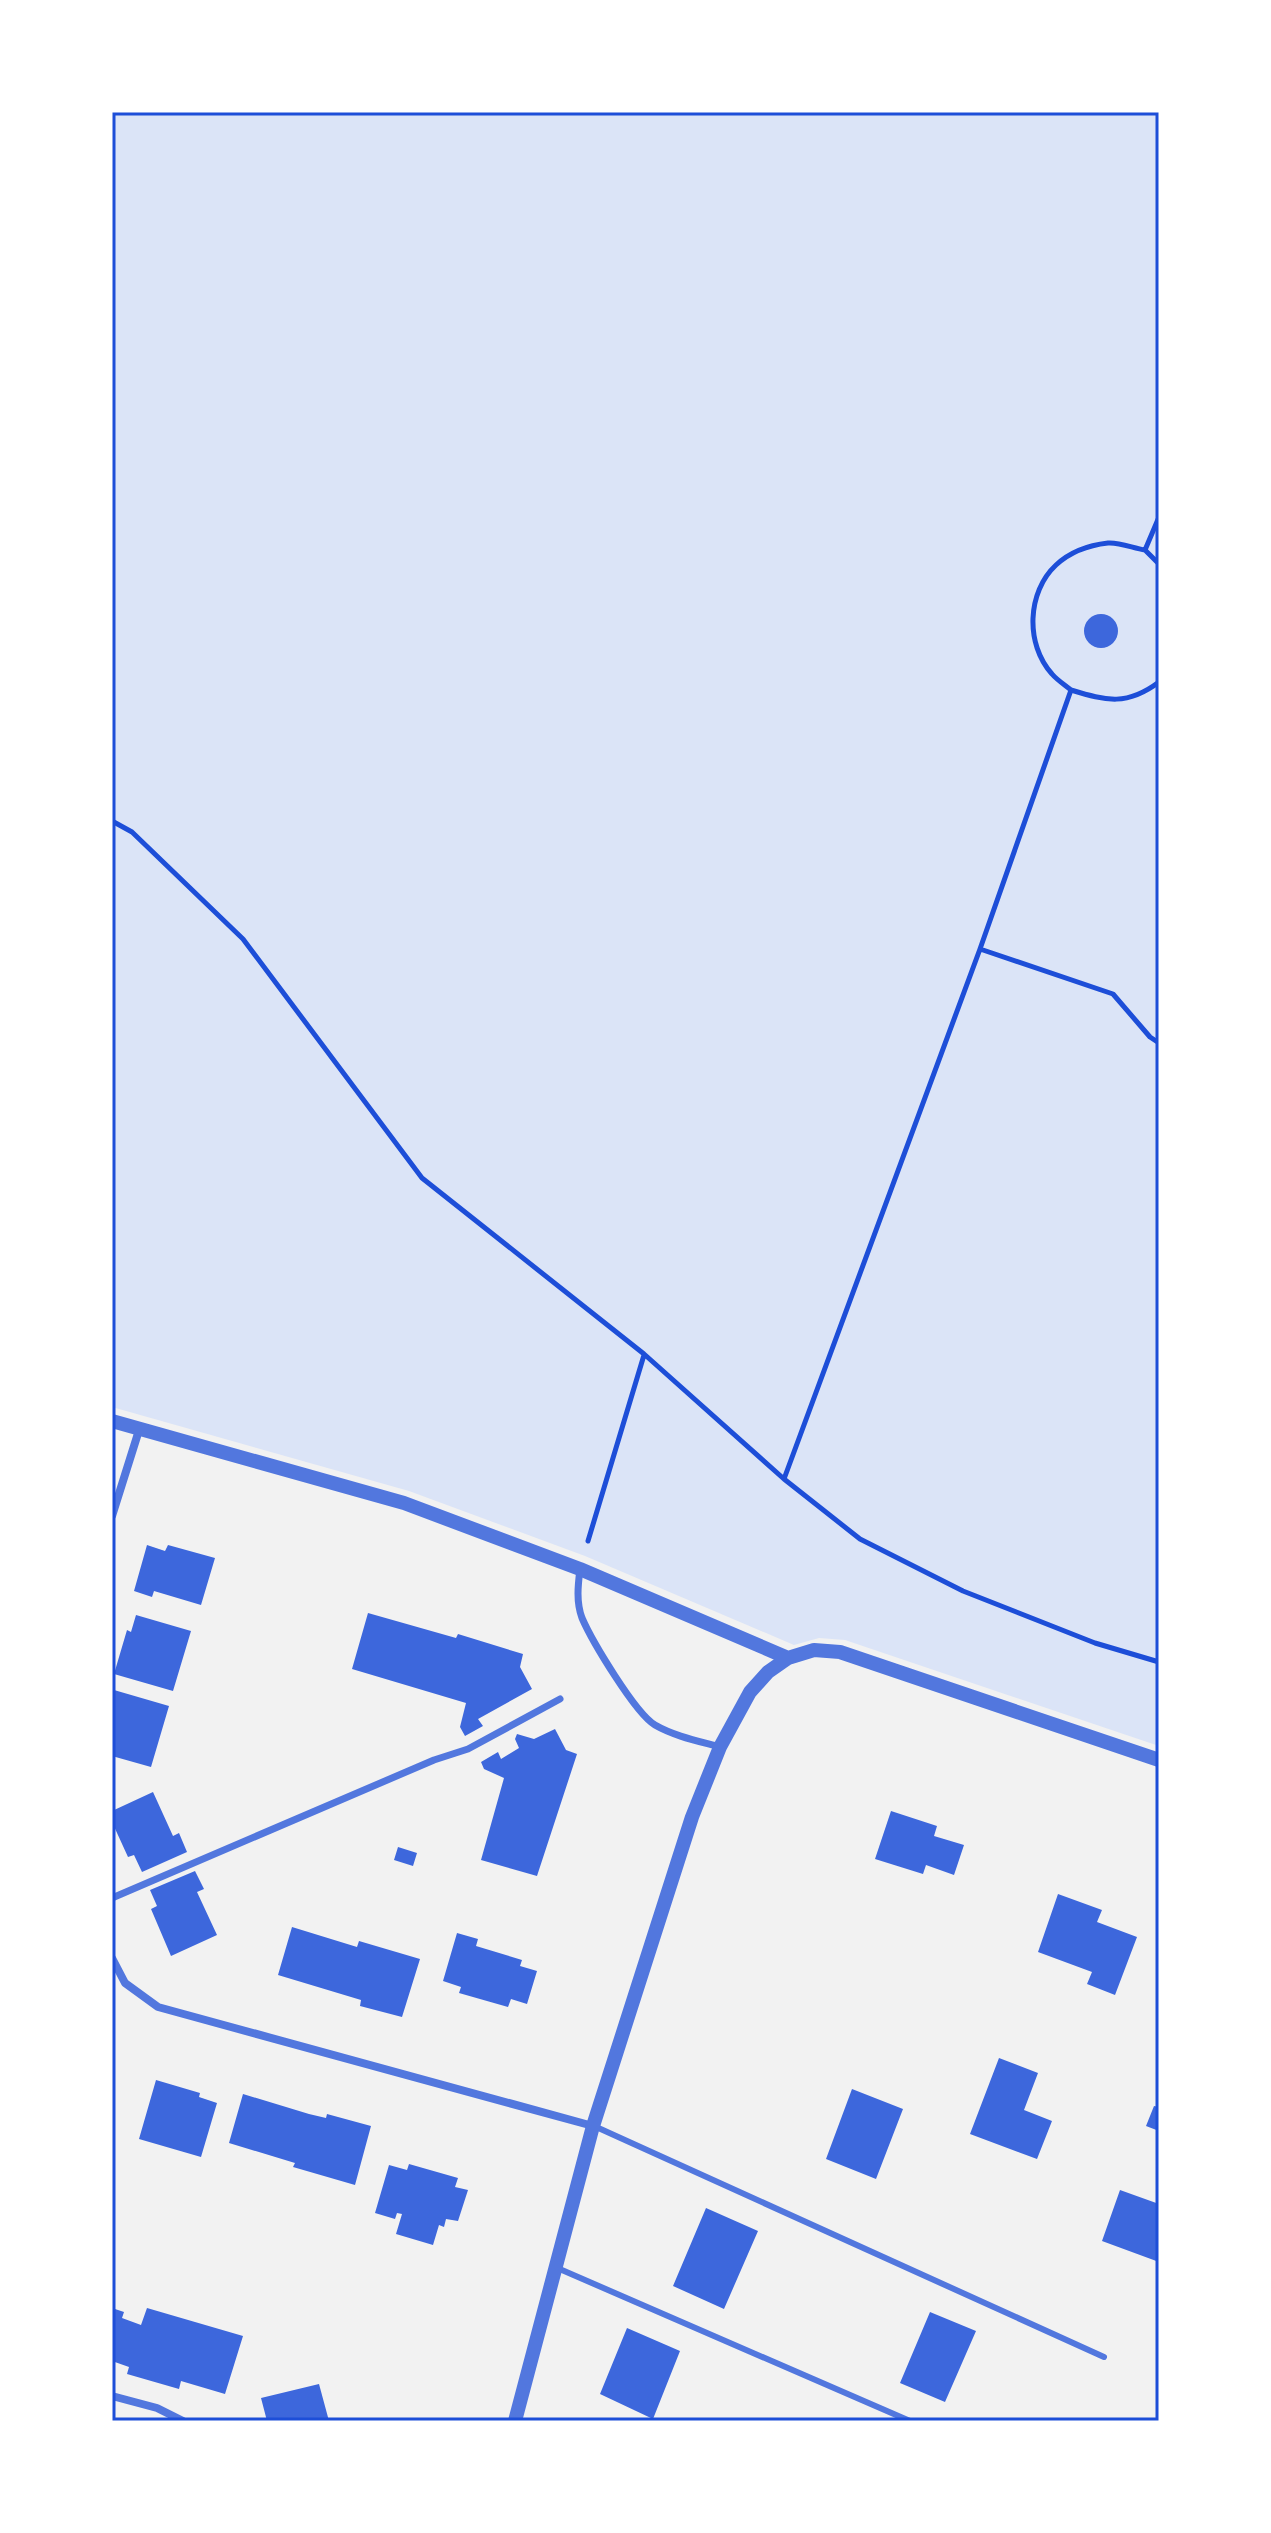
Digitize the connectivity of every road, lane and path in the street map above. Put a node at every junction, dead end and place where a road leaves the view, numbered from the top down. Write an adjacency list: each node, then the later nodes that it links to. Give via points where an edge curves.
1 (1159, 517): 2 (path)
2 (1145, 550): 3 (path); 5 (path, via 1111,543 1078,550 1056,565 1041,585 1032,620 1037,650 1051,673)
3 (1159, 564)
4 (1159, 682): 5 (path, via 1142,695 1108,701)
5 (1071, 690): 7 (path)
6 (112, 821): 9 (path, via 132,832 243,939 422,1178)
7 (980, 949): 8 (path, via 1113,994); 12 (path)
8 (1159, 1043)
9 (644, 1354): 12 (path); 14 (path)
10 (112, 1421): 11 (street)
11 (140, 1427): 13 (street); 14 (street, via 404,1503)
12 (784, 1479): 16 (path, via 860,1539 963,1591)
13 (112, 1516)
14 (580, 1569): 15 (street); 18 (street, via 581,1616 638,1711 655,1725)
15 (788, 1658): 18 (street, via 750,1692); 19 (street, via 814,1650 840,1652)
16 (1159, 1662)
17 (560, 1699): 20 (street, via 468,1749)
18 (720, 1747): 22 (street, via 692,1817)
19 (1159, 1760)
20 (112, 1898)
21 (112, 1958): 22 (street, via 125,1983 158,2007)
22 (593, 2126): 23 (street); 24 (lane)
23 (555, 2267): 27 (street); 28 (lane)
24 (1104, 2357)
25 (112, 2396): 26 (street)
26 (183, 2421)
27 (515, 2421)
28 (910, 2421)

